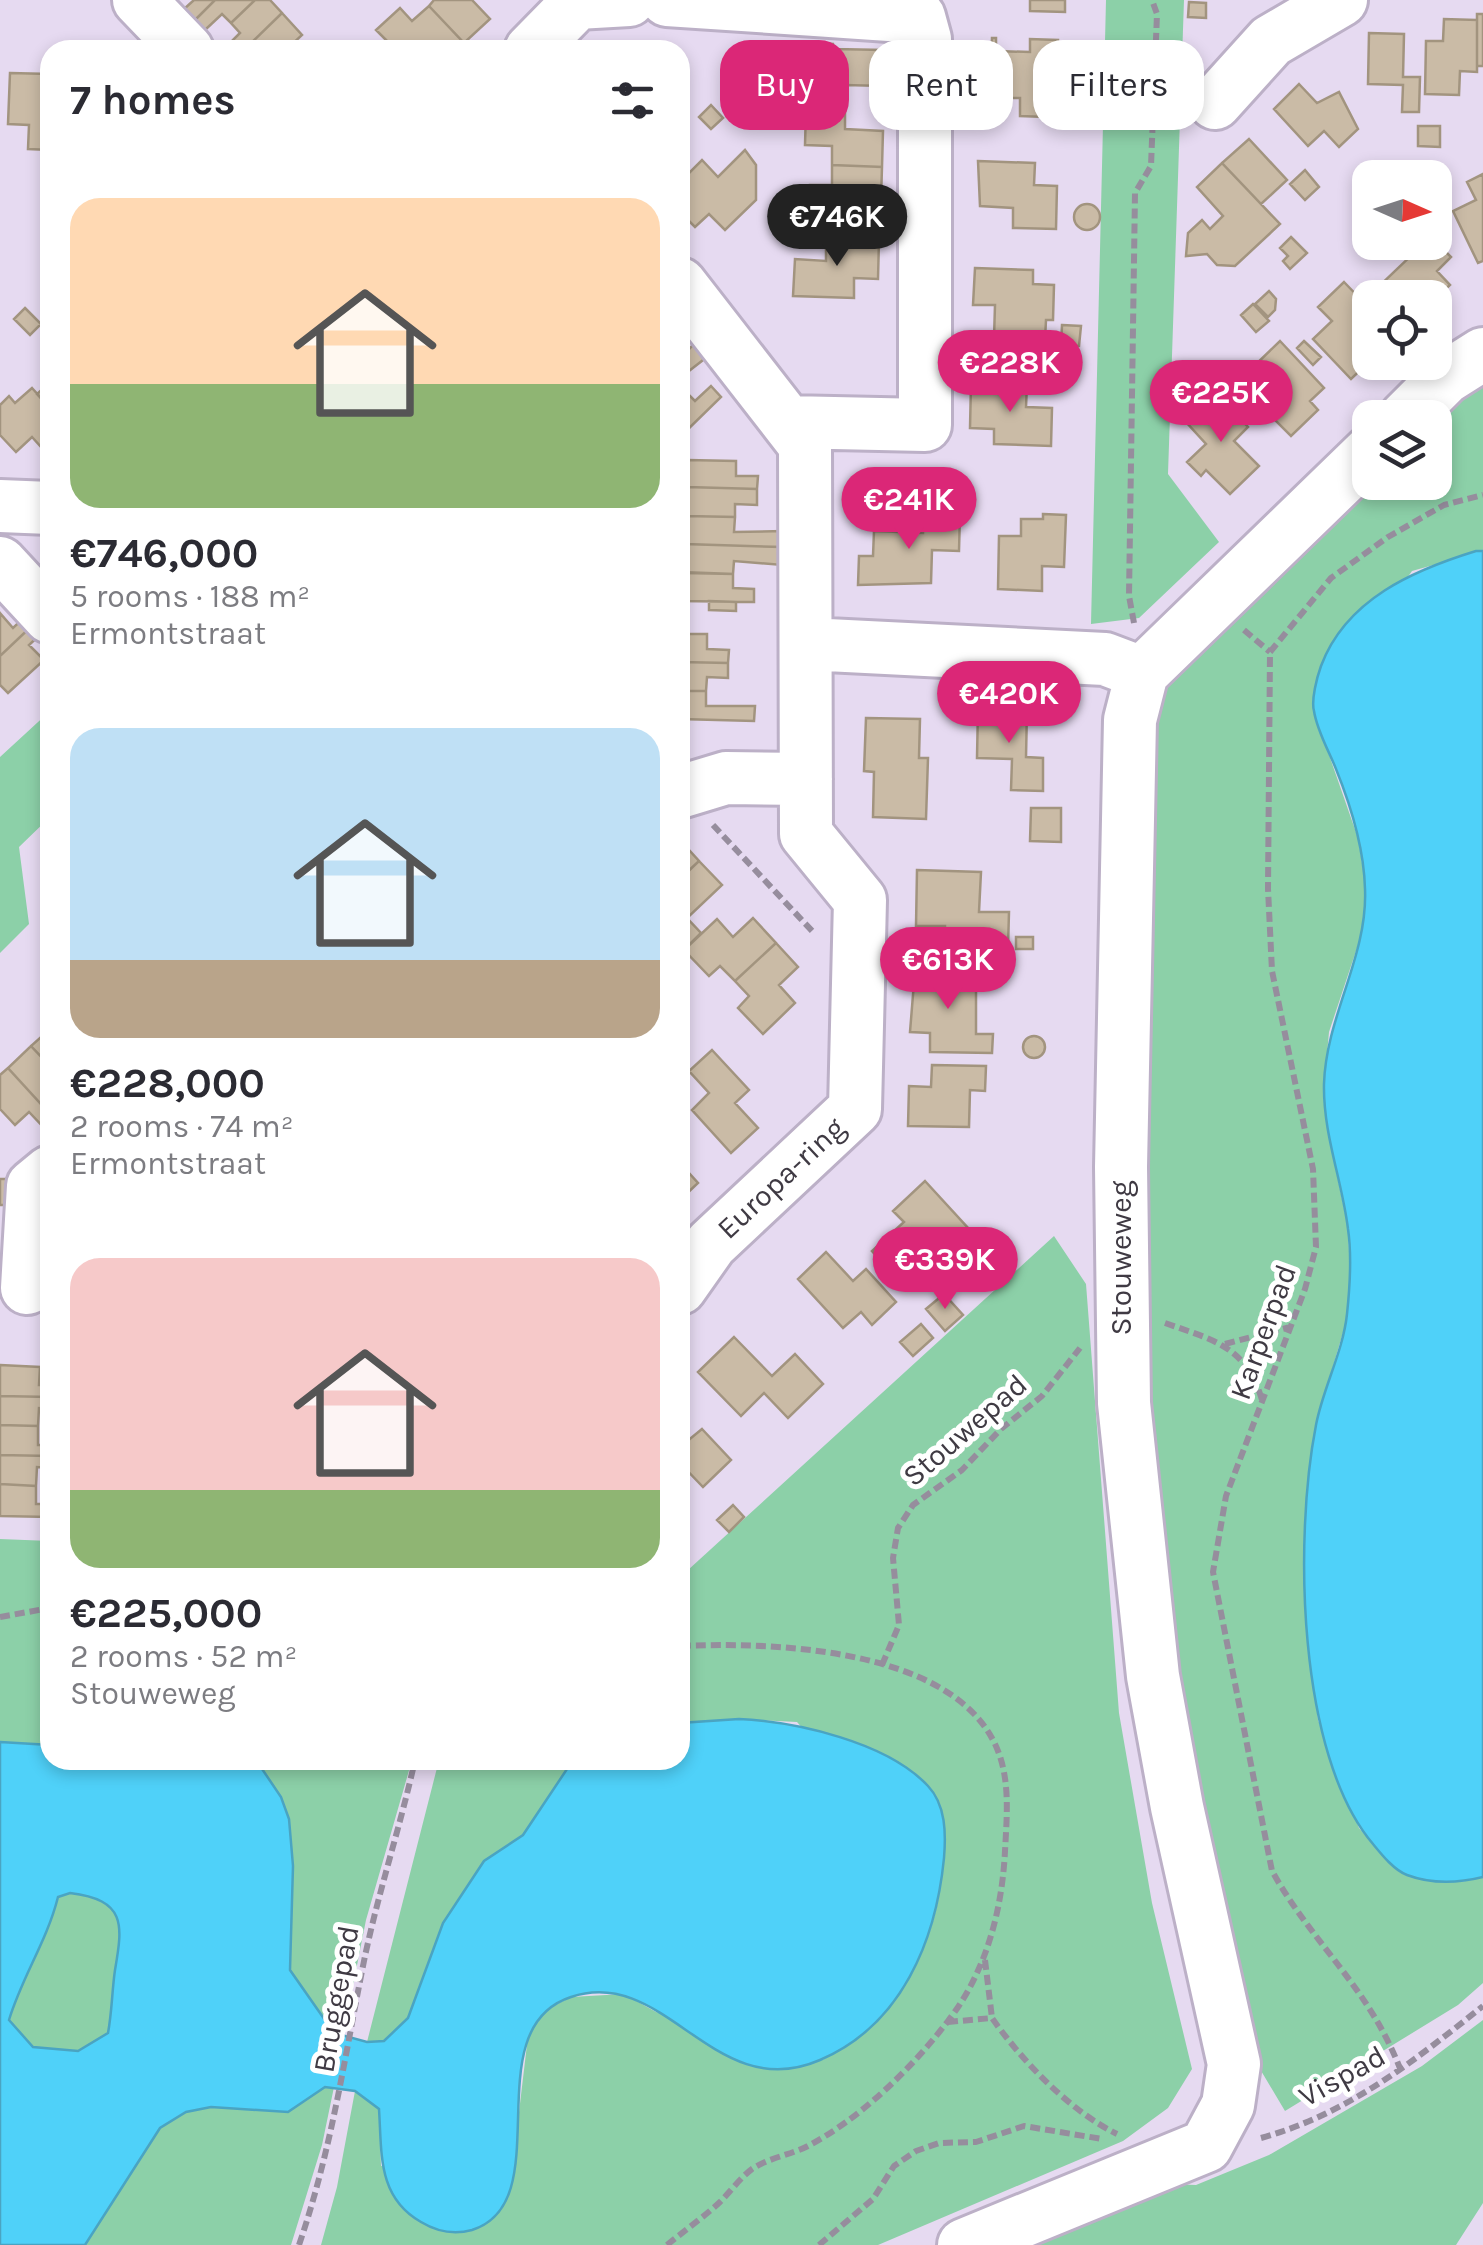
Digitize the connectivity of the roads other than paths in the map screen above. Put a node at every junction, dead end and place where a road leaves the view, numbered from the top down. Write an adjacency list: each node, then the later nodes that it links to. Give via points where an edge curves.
1 (139, 0): 5 (street)
2 (629, 0): 6 (street, via 578,2)
3 (668, 0): 11 (street, via 919,17 926,39 925,425)
4 (1341, 0): 7 (street, via 1271,41)
5 (177, 40)
6 (541, 40)
7 (1214, 103)
8 (690, 297): 11 (street, Europa-ring)
9 (1483, 354): 10 (street)
10 (1423, 400)
11 (788, 422): 17 (street, Europa-ring, via 805,445)
12 (1352, 469): 18 (street)
13 (0, 506): 14 (street)
14 (40, 508)
15 (0, 563): 16 (street)
16 (40, 606)
17 (807, 644): 18 (street, via 1105,659); 19 (street, Europa-ring)
18 (1142, 673): 24 (street, Stouweweg, via 1130,720 1120,1310 1131,1482 1153,1676 1234,2064 1228,2105 1206,2146)
19 (806, 778): 20 (street, via 726,778); 22 (street, Europa-ring, via 806,834 860,900 855,1109 710,1244)
20 (690, 789)
21 (40, 1180): 23 (street, via 32,1186)
22 (690, 1273)
23 (26, 1289)
24 (964, 2245)

